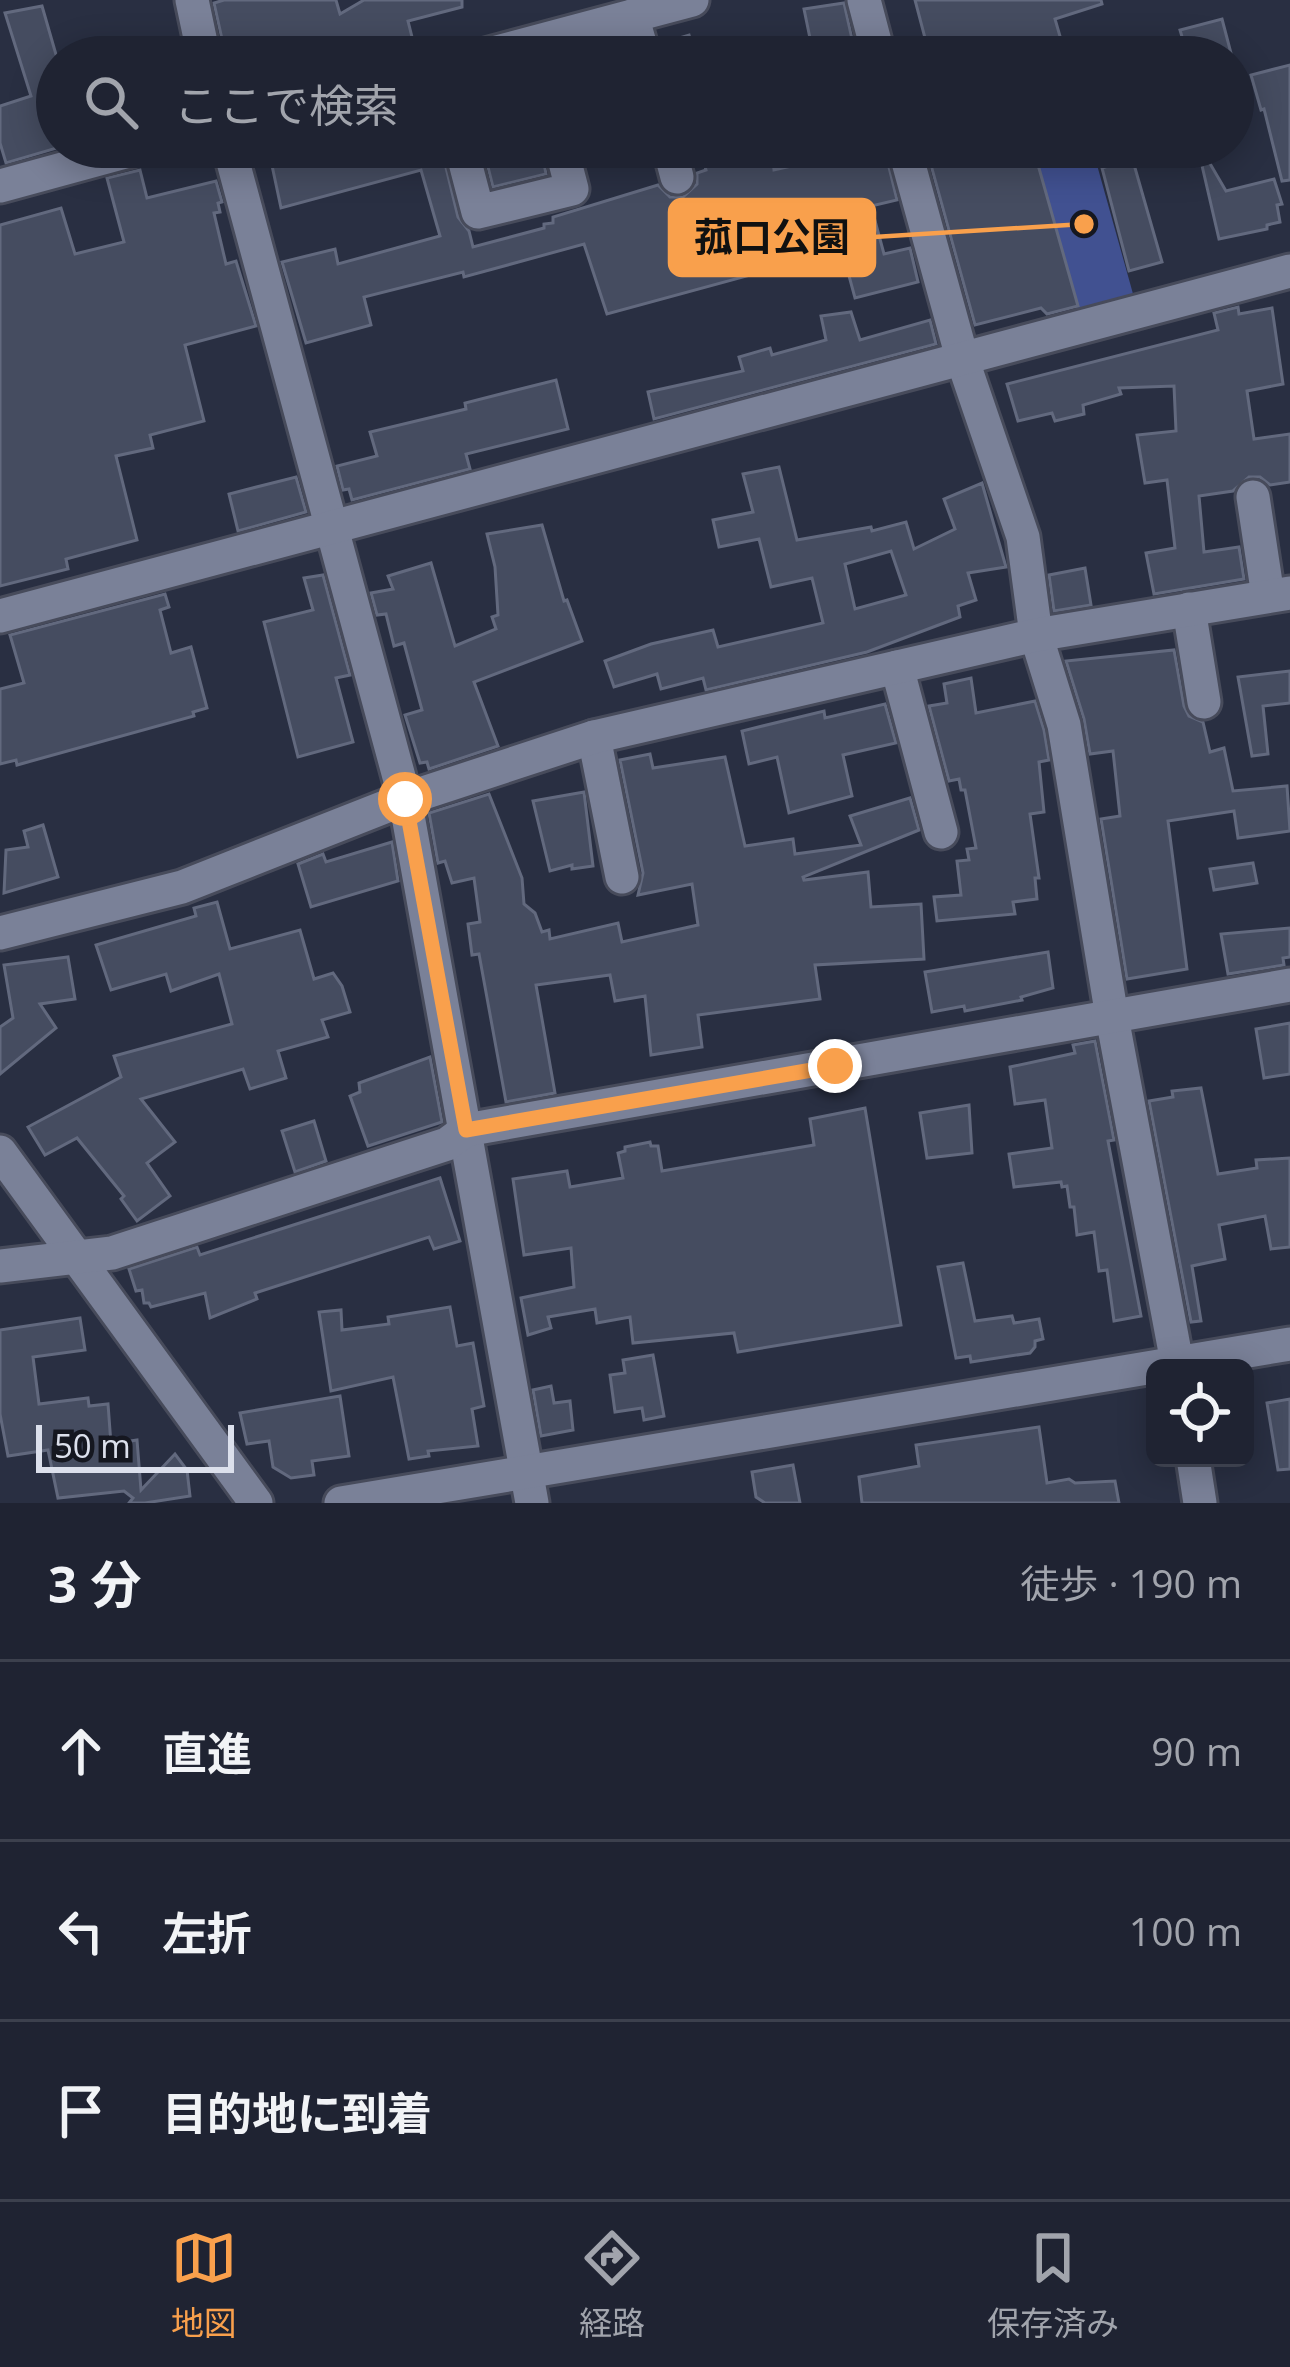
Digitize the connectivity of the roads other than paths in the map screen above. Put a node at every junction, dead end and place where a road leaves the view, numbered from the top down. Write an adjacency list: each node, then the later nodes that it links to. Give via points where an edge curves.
1 (192, 0): 5 (street)
2 (692, 0): 4 (street)
3 (864, 0): 8 (street)
4 (632, 16): 6 (street); 7 (street)
5 (200, 36)
6 (575, 36)
7 (638, 36)
8 (873, 36)
9 (66, 168): 14 (street)
10 (235, 168): 18 (street)
11 (466, 168): 12 (street, via 478,212 572,189)
12 (566, 168)
13 (910, 168): 16 (street)
14 (0, 186)
15 (1290, 271): 16 (street)
16 (963, 361): 18 (street); 22 (street, via 1023,537)
17 (1253, 497): 19 (street)
18 (334, 528): 21 (street); 26 (street)
19 (1279, 595): 20 (street)
20 (1190, 609): 22 (street); 24 (street)
21 (0, 616)
22 (1036, 635): 23 (street); 31 (street, via 1064,725)
23 (897, 667): 25 (street); 27 (street)
24 (1204, 702)
25 (594, 736): 26 (street); 28 (street)
26 (405, 799): 29 (street, via 182,886); 32 (street)
27 (941, 832)
28 (622, 878)
29 (0, 933)
30 (1290, 985): 31 (street)
31 (1112, 1017): 32 (street); 37 (street)
32 (466, 1130): 34 (street, via 447,1144); 41 (street)
33 (0, 1152): 34 (street)
34 (77, 1258): 35 (street); 42 (street)
35 (0, 1266)
36 (1290, 1345): 38 (street)
37 (1176, 1359)
38 (1215, 1359)
39 (1146, 1372): 41 (street)
40 (1194, 1467): 44 (street)
41 (529, 1488): 43 (street)
42 (256, 1503)
43 (341, 1503)
44 (1200, 1503)

